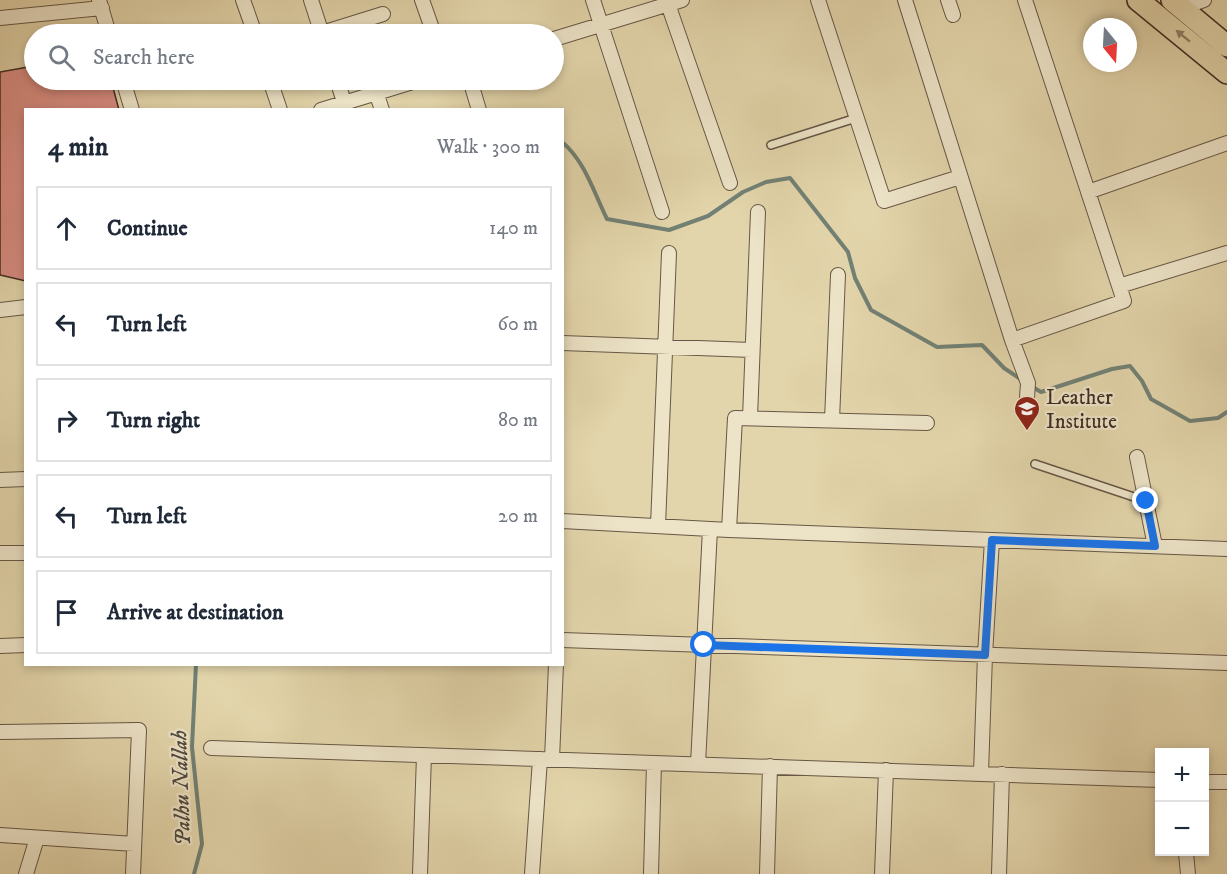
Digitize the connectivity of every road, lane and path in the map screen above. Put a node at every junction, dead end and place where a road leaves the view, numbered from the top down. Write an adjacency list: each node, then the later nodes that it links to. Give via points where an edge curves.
1 (243, 0): 19 (street)
2 (311, 0): 20 (street)
3 (422, 0): 22 (street)
4 (593, 0): 23 (street)
5 (682, 0): 13 (street)
6 (818, 0): 39 (street)
7 (904, 0): 42 (street)
8 (948, 0): 16 (street)
9 (1025, 0): 44 (street)
10 (1138, 0): 26 (main road, one-way to 10)
11 (1204, 0): 14 (street)
12 (100, 4): 17 (street); 18 (street)
13 (668, 4): 23 (street); 43 (street)
14 (1177, 4): 25 (main road)
15 (382, 14): 21 (street)
16 (953, 15)
17 (0, 18)
18 (107, 24)
19 (251, 24)
20 (319, 24)
21 (352, 24)
22 (430, 24)
23 (601, 24): 24 (street); 45 (street)
24 (564, 36)
25 (1227, 46)
26 (1227, 72)
27 (126, 90): 34 (street)
28 (273, 90): 35 (street)
29 (340, 90): 33 (street)
30 (383, 90): 32 (street)
31 (473, 90): 38 (street)
32 (376, 92): 33 (street); 37 (street)
33 (344, 102): 36 (street)
34 (131, 108)
35 (279, 108)
36 (327, 108)
37 (380, 108)
38 (478, 108)
39 (856, 118): 41 (lane); 42 (street, via 884,201)
40 (1227, 143): 44 (street)
41 (771, 145)
42 (960, 177): 53 (street)
43 (730, 183)
44 (1088, 192): 50 (street)
45 (662, 212)
46 (758, 212): 56 (street)
47 (669, 253): 55 (street)
48 (1227, 253): 50 (street)
49 (838, 275): 59 (street)
50 (1119, 286): 53 (street, via 1124,301)
51 (24, 307): 52 (street)
52 (0, 310)
53 (1012, 340): 57 (street, via 1028,383)
54 (564, 343): 55 (street)
55 (664, 348): 56 (street); 67 (street)
56 (752, 350): 58 (street)
57 (1027, 398)
58 (750, 418): 59 (street); 69 (street, via 735,418)
59 (832, 420): 60 (street)
60 (927, 423)
61 (1137, 457): 65 (street)
62 (1035, 464): 65 (lane)
63 (24, 479): 64 (street)
64 (0, 480)
65 (1146, 501): 71 (street)
66 (564, 521): 67 (street)
67 (658, 526): 68 (street)
68 (710, 529): 69 (street); 77 (street)
69 (729, 530): 70 (street)
70 (992, 540): 71 (street); 79 (street)
71 (1155, 546): 72 (street)
72 (1227, 549)
73 (0, 553): 74 (street)
74 (24, 553)
75 (564, 640): 77 (street)
76 (24, 645): 78 (street)
77 (704, 645): 79 (street); 87 (street)
78 (0, 646)
79 (985, 655): 80 (street); 90 (street)
80 (1227, 663)
81 (556, 666): 85 (street)
82 (0, 732): 97 (street, via 139,730)
83 (211, 748): 84 (street)
84 (424, 755): 85 (street); 101 (street)
85 (546, 759): 86 (street); 102 (street)
86 (654, 763): 87 (street); 103 (street)
87 (698, 764): 88 (street)
88 (770, 766): 89 (street); 104 (street)
89 (886, 770): 90 (street); 105 (street)
90 (981, 773): 91 (street)
91 (1002, 774): 92 (street); 106 (street)
92 (1155, 780)
93 (1209, 782): 94 (street)
94 (1227, 782)
95 (0, 835): 96 (street)
96 (37, 838): 97 (street); 99 (street)
97 (134, 844): 100 (street)
98 (1186, 856): 107 (street)
99 (26, 874)
100 (133, 874)
101 (420, 874)
102 (532, 874)
103 (651, 874)
104 (767, 874)
105 (882, 874)
106 (999, 874)
107 (1188, 874)

